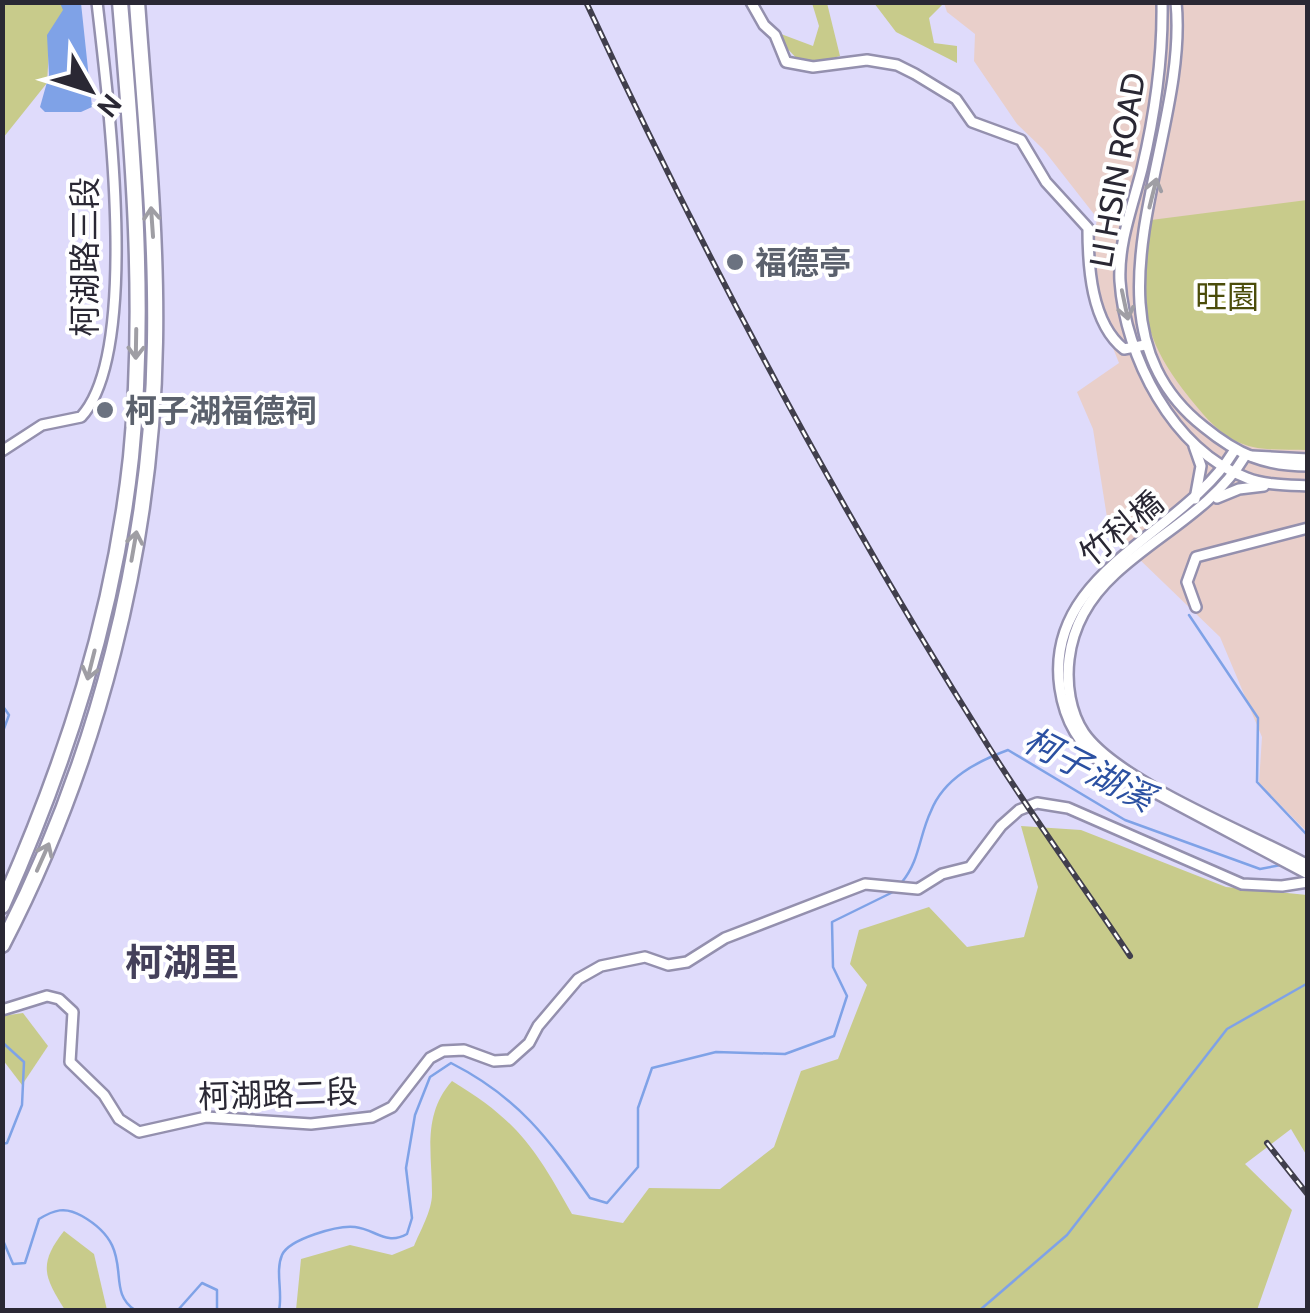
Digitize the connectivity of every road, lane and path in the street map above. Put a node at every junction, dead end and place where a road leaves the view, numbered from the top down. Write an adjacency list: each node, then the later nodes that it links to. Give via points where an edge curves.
1 (97, 2): 10 (street, 柯湖路三段, via 114,221 110,346 96,396 80,417 42,425)
2 (120, 2): 24 (highway, one-way to 24, via 136,238 131,456 90,673 45,811)
3 (137, 2): 25 (highway, one-way to 3, via 66,801 103,688 144,496 156,342)
4 (751, 2): 8 (street, via 786,62 896,65 956,98 972,122 1020,140 1046,182 1088,228 1089,278 1114,342)
5 (1162, 2): 8 (street, LI HSIN ROAD, one-way to 8, via 1157,91 1123,240 1120,282)
6 (1176, 2): 7 (street, LI HSIN ROAD, one-way to 6, via 1136,284 1176,72)
7 (1146, 345): 8 (street); 11 (street, LI HSIN ROAD, via 1186,413)
8 (1134, 348): 9 (street, LI HSIN ROAD)
9 (1185, 434): 14 (street, LI HSIN ROAD); 18 (street, via 1201,466)
10 (2, 450)
11 (1234, 451): 12 (street, LI HSIN ROAD); 14 (street, 竹科橋)
12 (1245, 456): 13 (street); 15 (street, LI HSIN ROAD); 16 (street)
13 (1308, 459)
14 (1225, 466): 16 (street, LI HSIN ROAD); 18 (street, 竹科橋)
15 (1308, 466)
16 (1235, 472): 17 (street, LI HSIN ROAD); 19 (street)
17 (1305, 486): 19 (street, via 1239,489)
18 (1194, 502): 23 (street, 竹科橋, via 1112,565 1081,598 1062,646 1062,705 1085,750 1105,766)
19 (1210, 502): 22 (street, 竹科橋, via 1096,591 1070,647 1071,704 1082,730 1113,760)
20 (1308, 528): 21 (street, via 1196,557 1187,582)
21 (1196, 607)
22 (1308, 865)
23 (1308, 878): 26 (street, 柯湖路二段, via 1282,886 1242,884 1051,802 1019,810 970,867 918,890 865,884 725,938 687,962 668,966 645,958 601,966 578,979 510,1060 443,1051 392,1107 353,1121 206,1117 139,1132 119,1119 70,1062 73,1012 67,1005 47,996)
24 (2, 906)
25 (2, 946)
26 (2, 1010)

